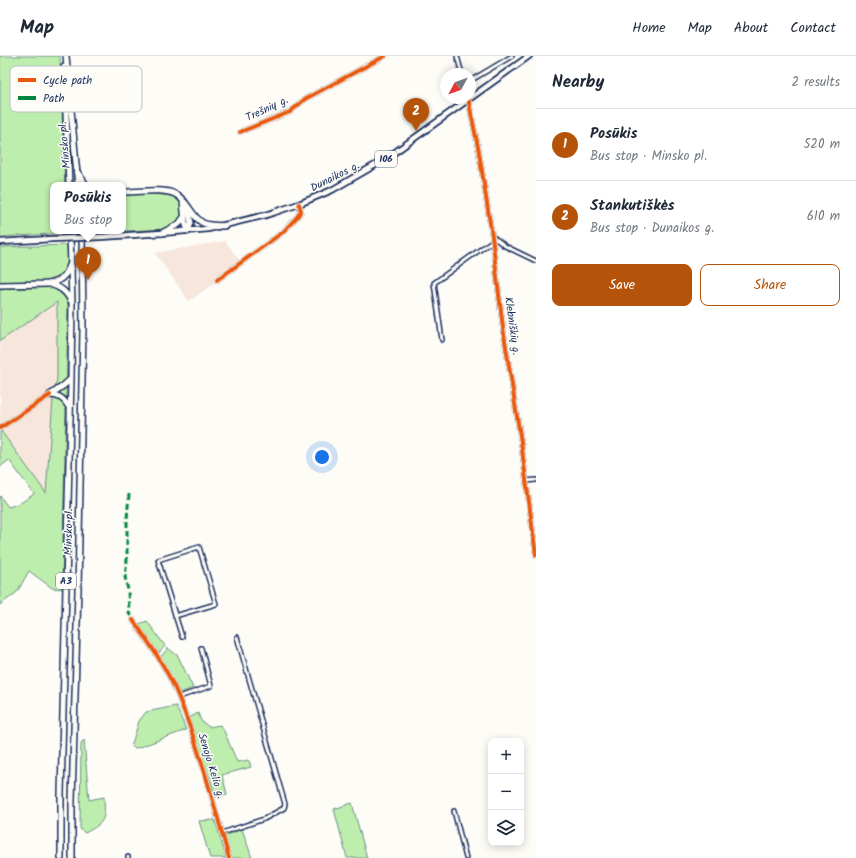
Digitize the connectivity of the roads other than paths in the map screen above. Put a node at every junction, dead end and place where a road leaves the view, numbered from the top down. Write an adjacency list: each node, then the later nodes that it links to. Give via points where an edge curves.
1 (65, 56): 6 (highway, Minsko pl.); 7 (highway, Minsko pl.)
2 (385, 56): 15 (street, Trešnių g., via 305,99 290,112)
3 (457, 56): 8 (street)
4 (512, 56): 9 (street)
5 (529, 56): 10 (main road, Dunaikos g. / 106)
6 (65, 66)
7 (66, 66)
8 (460, 68)
9 (476, 77)
10 (476, 93)
11 (461, 104): 22 (main road, Dunaikos g. / 106, via 366,172)
12 (469, 104): 30 (street, Klebniškių g.)
13 (67, 112): 17 (highway, Minsko pl.)
14 (71, 112): 16 (highway, Minsko pl.)
15 (240, 132)
16 (77, 170): 18 (highway, Minsko pl.); 19 (highway)
17 (69, 182)
18 (78, 182)
19 (84, 182)
20 (126, 192): 21 (highway, via 167,192 176,194)
21 (183, 200): 23 (highway); 24 (highway)
22 (300, 204): 25 (main road, Dunaikos g. / 106); 35 (street, via 301,211 297,218 283,232)
23 (187, 205): 25 (highway, via 202,223); 26 (highway, via 191,223)
24 (184, 216): 26 (highway); 29 (highway, via 179,224)
25 (224, 226): 26 (main road, Dunaikos g. / 106)
26 (188, 231): 29 (main road, 106)
27 (70, 234): 34 (highway, Minsko pl. / A3)
28 (82, 234): 56 (highway, Minsko pl. / A3, via 83,329)
29 (162, 234): 32 (main road, 106, bridge)
30 (492, 236): 31 (street, Klebniškių g.); 33 (street, via 505,246)
31 (492, 241): 39 (street, via 434,283); 45 (street, Klebniškių g.)
32 (0, 242)
33 (536, 261)
34 (71, 262): 36 (highway, via 63,277); 38 (highway, Minsko pl. / A3)
35 (217, 280)
36 (48, 284): 37 (highway); 38 (highway, via 63,290)
37 (0, 285)
38 (72, 304): 40 (highway, Minsko pl. / A3)
39 (442, 340)
40 (71, 379): 41 (highway); 42 (highway, Minsko pl. / A3)
41 (50, 395): 42 (highway, via 64,400); 43 (street)
42 (70, 410): 55 (highway, Minsko pl. / A3)
43 (0, 428)
44 (536, 480): 45 (street)
45 (526, 481): 46 (street, Klebniškių g.)
46 (536, 555)
47 (175, 616): 47 (street, via 158,560 199,547 216,604); 49 (street)
48 (133, 620): 52 (street, Senojo Kelio g., via 158,657)
49 (182, 637)
50 (237, 637): 54 (street, via 285,804 284,808 264,819)
51 (201, 648): 52 (street, via 211,686)
52 (179, 697): 54 (street, Senojo Kelio g.)
53 (454, 811): 58 (street)
54 (222, 833): 57 (street, Senojo Kelio g.)
55 (61, 858)
56 (72, 858)
57 (230, 858)
58 (466, 858)

